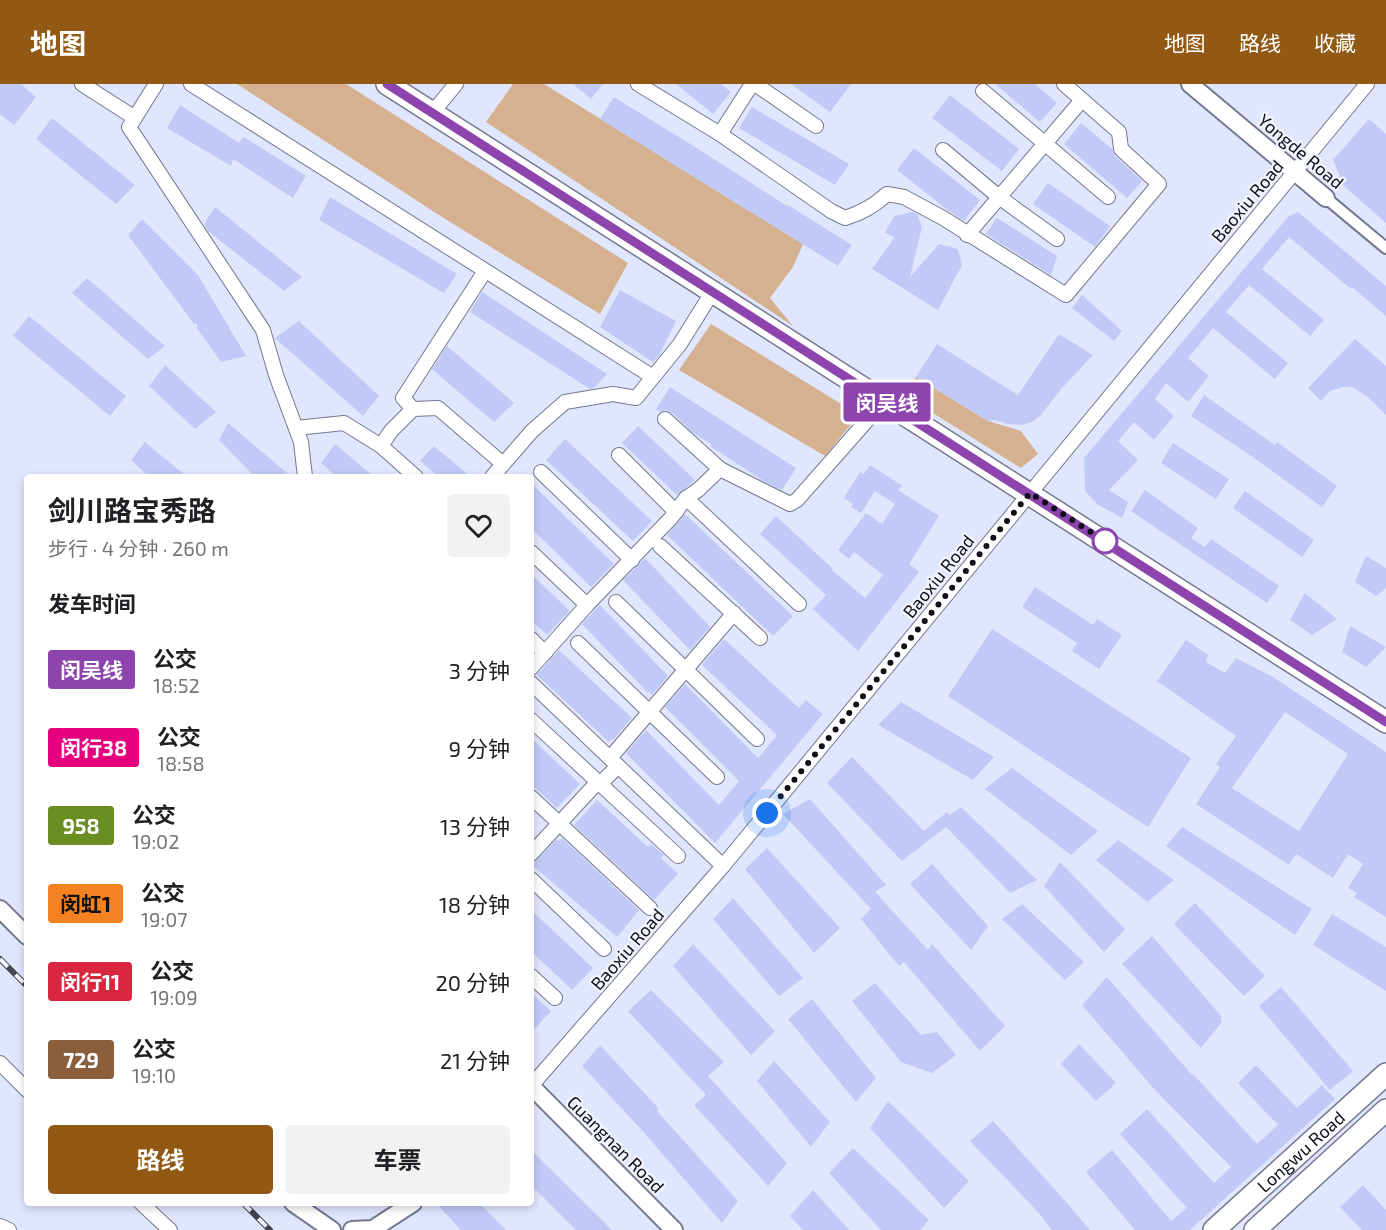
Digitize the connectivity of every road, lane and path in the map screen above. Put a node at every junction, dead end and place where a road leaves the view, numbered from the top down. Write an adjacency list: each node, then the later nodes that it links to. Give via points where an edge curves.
1 (82, 84): 14 (street)
2 (156, 84): 14 (street)
3 (191, 84): 26 (street)
4 (387, 84): 13 (main road)
5 (456, 84): 13 (street)
6 (638, 84): 16 (street)
7 (754, 84): 15 (street); 16 (street)
8 (1064, 84): 12 (street)
9 (1190, 84): 19 (street, Yongde Road)
10 (1367, 84): 19 (street, Baoxiu Road)
11 (983, 91): 17 (street)
12 (1082, 100): 17 (street); 23 (street, via 1119,132 1121,149 1160,184 1092,266 1066,295)
13 (432, 113): 27 (main road)
14 (135, 118): 32 (street, via 129,126 263,330)
15 (816, 126)
16 (720, 134): 23 (street, via 845,218 861,214 887,194 904,197)
17 (1046, 143): 20 (street); 21 (street)
18 (943, 150): 20 (street)
19 (1294, 172): 22 (street, Yongde Road); 41 (street, Baoxiu Road)
20 (999, 197): 23 (street); 24 (street)
21 (1108, 197)
22 (1326, 198): 25 (street, Yongde Road)
23 (967, 235)
24 (1057, 239)
25 (1386, 248)
26 (485, 271): 28 (street); 30 (street, via 403,398)
27 (713, 291): 28 (street, via 680,344); 29 (main road)
28 (653, 377): 35 (street, via 636,398 613,394 565,402)
29 (885, 400): 36 (street, via 797,501 790,504); 41 (main road)
30 (413, 409): 33 (street); 35 (street, via 438,408)
31 (665, 419): 36 (street)
32 (296, 428): 33 (street, via 344,423); 38 (street)
33 (381, 446): 39 (street)
34 (619, 455): 43 (street)
35 (503, 464): 40 (street)
36 (720, 469): 42 (street)
37 (541, 472): 46 (street)
38 (305, 474)
39 (413, 474)
40 (495, 474)
41 (1030, 493): 59 (main road); 69 (street, Baoxiu Road)
42 (686, 498): 43 (street); 48 (street)
43 (676, 512): 46 (street)
44 (660, 546): 50 (street)
45 (534, 555): 49 (street)
46 (632, 560): 49 (street)
47 (616, 602): 56 (street)
48 (799, 604)
49 (587, 606): 54 (street)
50 (734, 613): 51 (street); 56 (street)
51 (760, 638)
52 (534, 642): 54 (street)
53 (578, 643): 58 (street)
54 (545, 653): 55 (street)
55 (534, 665)
56 (686, 670): 58 (street); 61 (street)
57 (534, 692): 62 (street)
58 (650, 712): 62 (street); 63 (street)
59 (1386, 722)
60 (534, 723): 64 (street)
61 (757, 739)
62 (614, 762): 64 (street); 69 (street)
63 (717, 777)
64 (599, 783): 66 (street); 68 (street)
65 (534, 800): 66 (street)
66 (560, 823): 67 (street); 71 (street)
67 (534, 851)
68 (678, 856)
69 (723, 866): 79 (street, Baoxiu Road)
70 (534, 882): 74 (street)
71 (650, 908)
72 (0, 909): 73 (street)
73 (24, 933)
74 (604, 949)
75 (534, 979): 76 (street)
76 (555, 998)
77 (0, 1063): 80 (street)
78 (1386, 1074): 92 (main road, Longwu Road)
79 (534, 1083)
80 (24, 1087)
81 (534, 1089): 91 (street, Guangnan Road)
82 (1386, 1110): 93 (main road, Longwu Road)
83 (144, 1206): 88 (street)
84 (297, 1206): 89 (street)
85 (408, 1206): 90 (street, via 373,1229)
86 (0, 1226): 87 (street)
87 (9, 1230)
88 (170, 1230)
89 (332, 1230)
90 (352, 1230)
91 (674, 1230)
92 (1214, 1230)
93 (1255, 1230)

